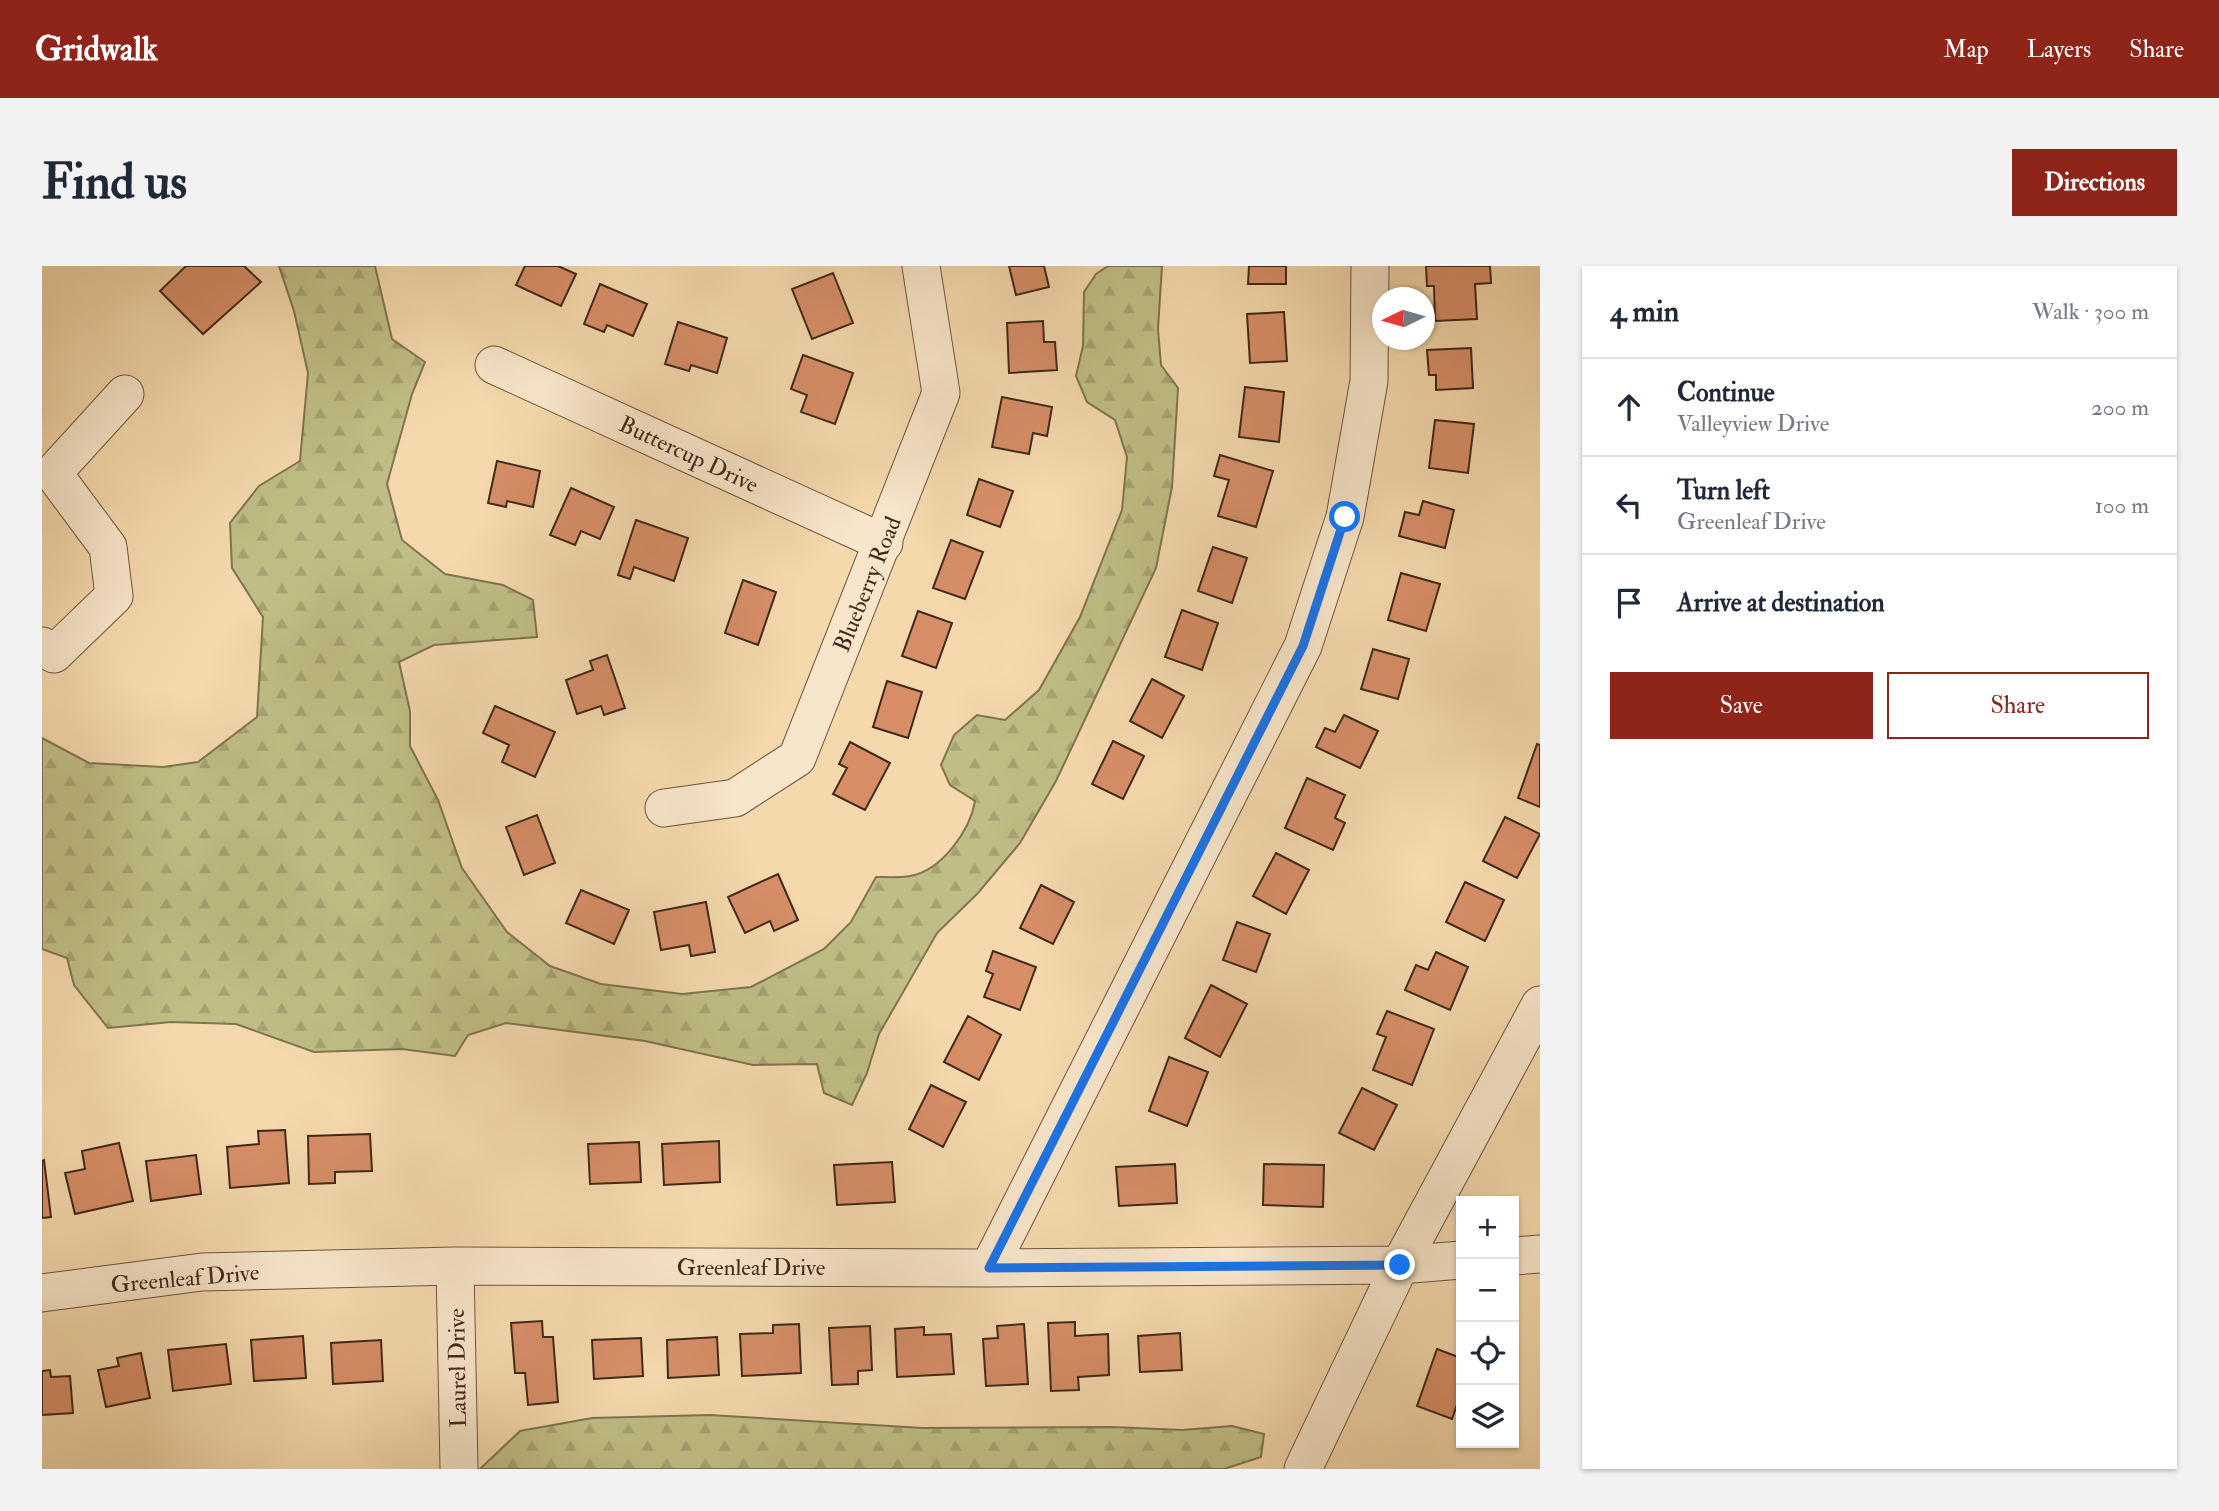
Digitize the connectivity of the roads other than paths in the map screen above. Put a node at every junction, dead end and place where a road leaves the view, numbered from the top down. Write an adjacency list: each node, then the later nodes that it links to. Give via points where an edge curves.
1 (921, 266): 5 (street, Blueberry Road, via 942,393)
2 (1370, 266): 14 (street, via 1369,381 1345,517 1303,646)
3 (494, 365): 5 (street, Buttercup Drive)
4 (125, 394): 6 (street, via 53,473 108,547 114,596 54,654)
5 (884, 543): 7 (street, Blueberry Road, via 797,758 735,798)
6 (42, 646)
7 (664, 808)
8 (1540, 1005): 12 (street)
9 (1540, 1254): 10 (street)
10 (1519, 1256)
11 (1456, 1260): 12 (street, Greenleaf Drive)
12 (1400, 1265): 14 (street, Greenleaf Drive); 17 (street)
13 (455, 1266): 14 (street, Greenleaf Drive); 15 (street, Greenleaf Drive, via 202,1272); 16 (street, Laurel Drive)
14 (989, 1268)
15 (42, 1293)
16 (459, 1469)
17 (1303, 1469)

